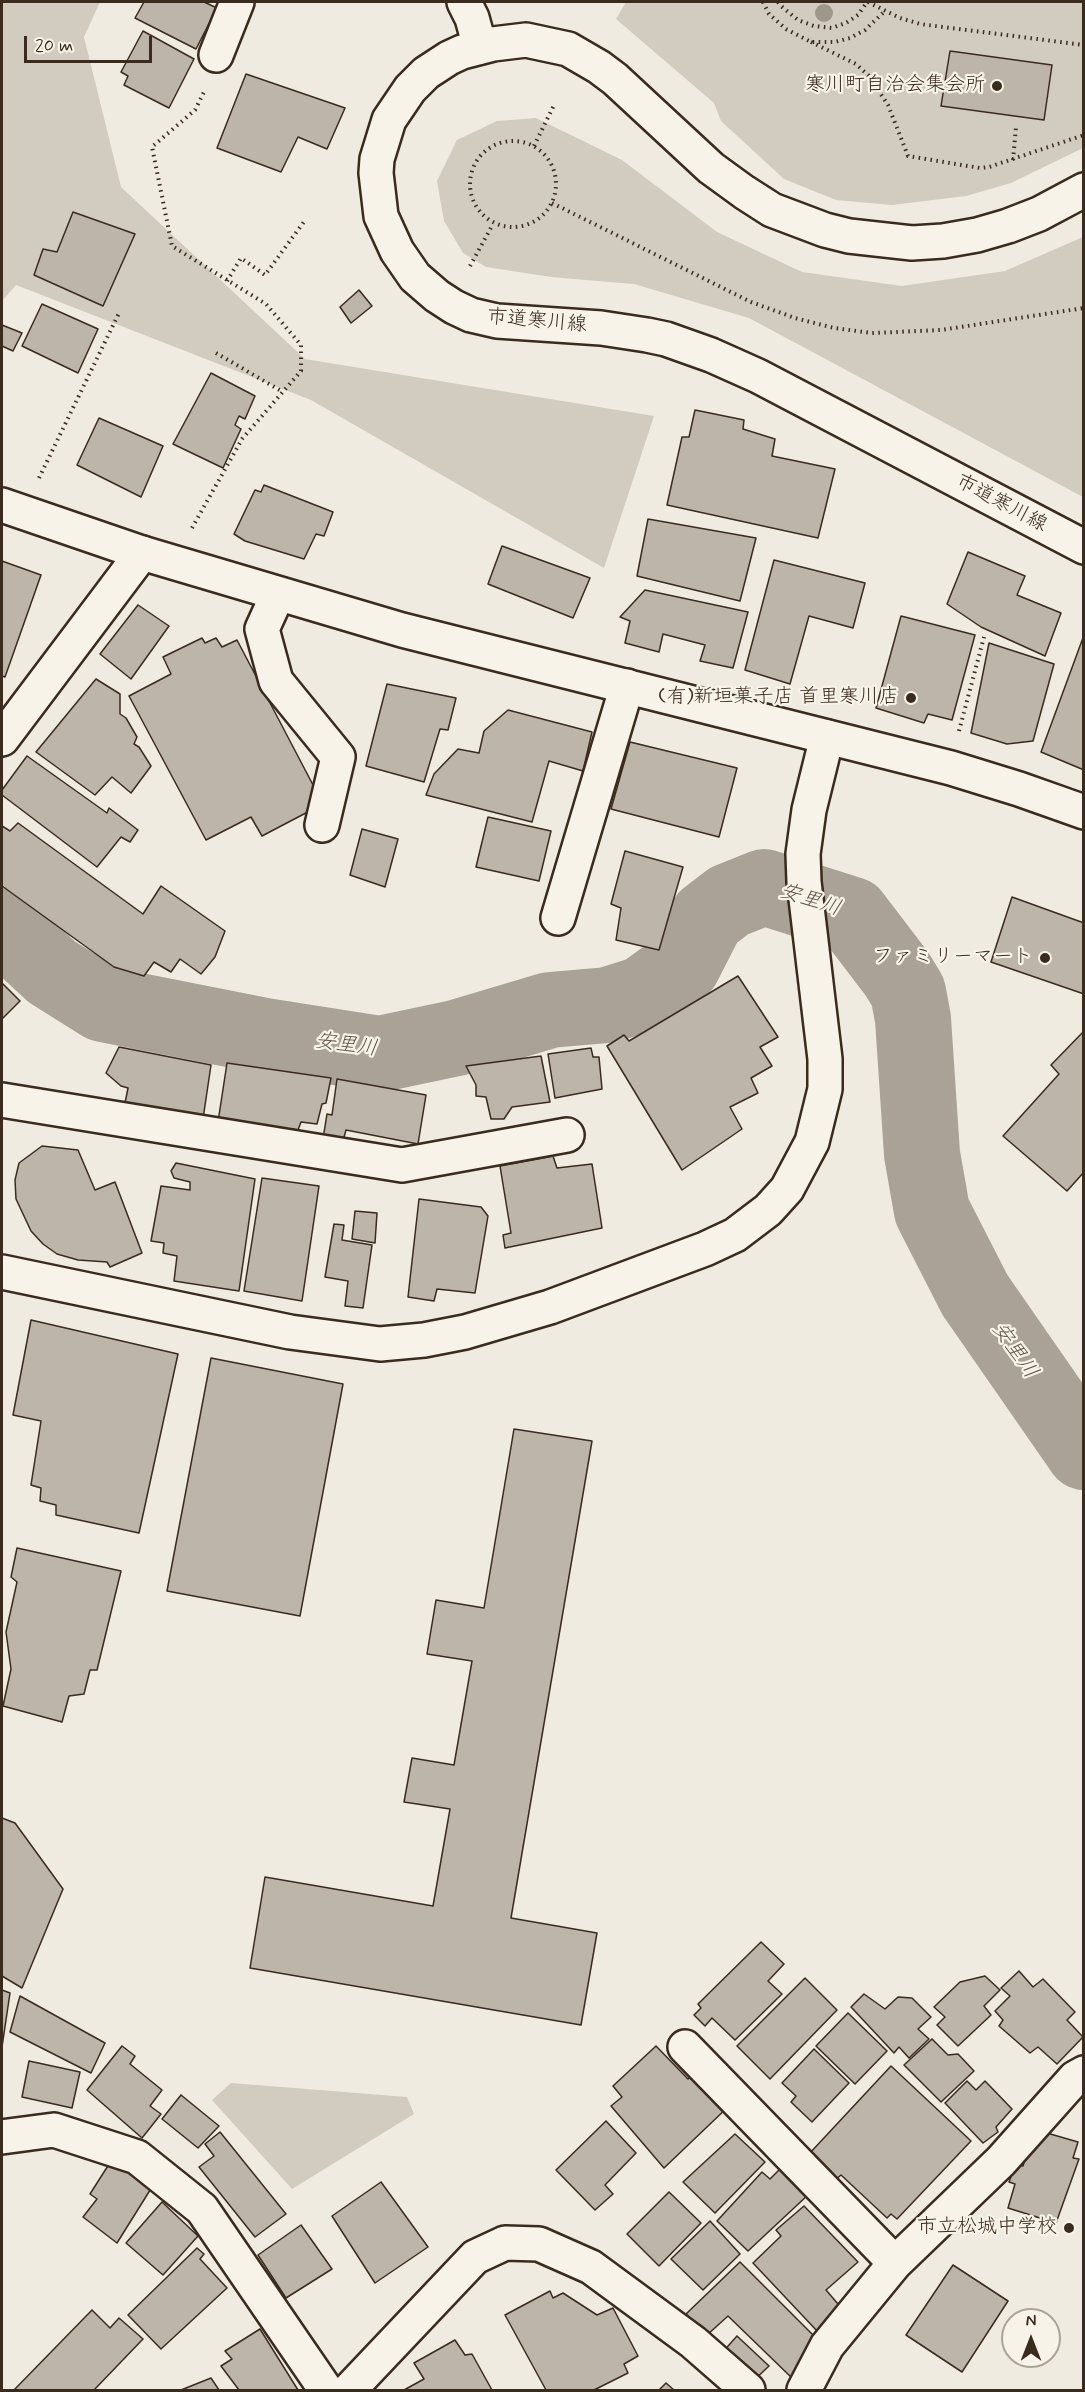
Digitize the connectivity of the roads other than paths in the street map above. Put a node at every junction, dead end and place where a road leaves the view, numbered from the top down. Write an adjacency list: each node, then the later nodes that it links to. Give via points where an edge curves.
1 (237, 2): 4 (street)
2 (464, 2): 3 (street)
3 (480, 47): 5 (street, 市道寒川線, via 526,40 568,50 615,78 711,168 744,192 772,210 833,232 912,243 943,241 1008,226); 7 (street, 市道寒川線, via 449,58 417,81 389,120 376,159 378,202 390,238 416,277 437,296 482,318 636,333 711,355)
4 (216, 55)
5 (1083, 190)
6 (2, 505): 8 (street)
7 (1083, 547)
8 (142, 553): 9 (street); 12 (street)
9 (278, 594): 10 (street, via 402,630); 14 (street, via 262,629 276,681 338,757)
10 (627, 686): 11 (street); 15 (street)
11 (827, 737): 13 (street, via 951,768); 18 (street, via 803,854 825,1089 812,1142 787,1189 768,1210 735,1235 550,1307 465,1332 380,1344 290,1332)
12 (2, 739)
13 (1083, 812)
14 (322, 825)
15 (558, 918)
16 (2, 1100): 17 (street, via 402,1165)
17 (567, 1135)
18 (2, 1272)
19 (685, 2047): 22 (street)
20 (1083, 2073): 22 (street, via 1001,2161)
21 (2, 2137): 23 (street, via 54,2130 137,2157 202,2209)
22 (895, 2263): 26 (street, via 827,2346)
23 (326, 2391)
24 (349, 2391): 25 (street, via 475,2257 506,2242 539,2244 591,2267 693,2342)
25 (748, 2391)
26 (804, 2391)

